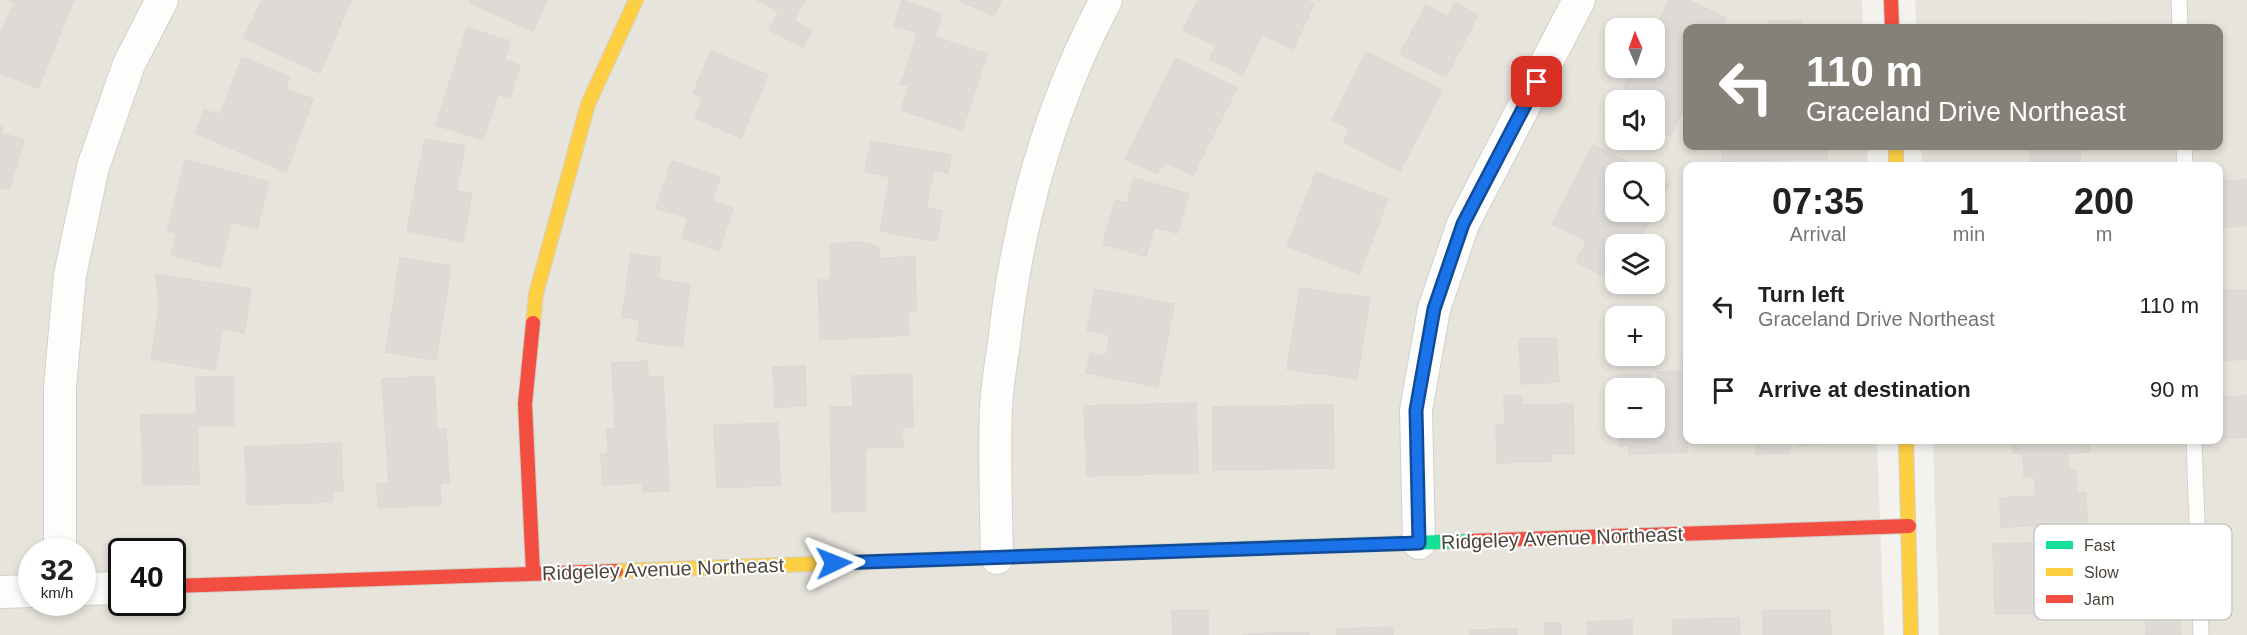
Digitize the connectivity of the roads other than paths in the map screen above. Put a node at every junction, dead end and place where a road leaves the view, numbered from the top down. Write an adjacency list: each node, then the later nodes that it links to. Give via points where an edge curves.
1 (162, 0): 13 (street, via 129,64 93,167 70,275 60,387)
2 (636, 0): 16 (street, via 588,104 536,294 525,404)
3 (1106, 0): 15 (street, via 1055,112 1028,200 1010,288 996,406)
4 (1579, 0): 14 (street, via 1463,224 1434,309 1416,410)
5 (1891, 0): 7 (street)
6 (2179, 0): 8 (lane)
7 (1892, 24)
8 (2180, 24)
9 (1906, 444): 12 (street)
10 (2194, 444): 11 (lane)
11 (2197, 524)
12 (1909, 526): 14 (street, Ridgeley Avenue Northeast); 21 (street)
13 (60, 538)
14 (1419, 543): 15 (street, Ridgeley Avenue Northeast)
15 (997, 558): 16 (street, Ridgeley Avenue Northeast)
16 (533, 573): 17 (street, Ridgeley Avenue Northeast)
17 (186, 585)
18 (18, 591): 19 (street)
19 (0, 592)
20 (2200, 620): 22 (lane)
21 (1911, 635)
22 (2201, 635)

